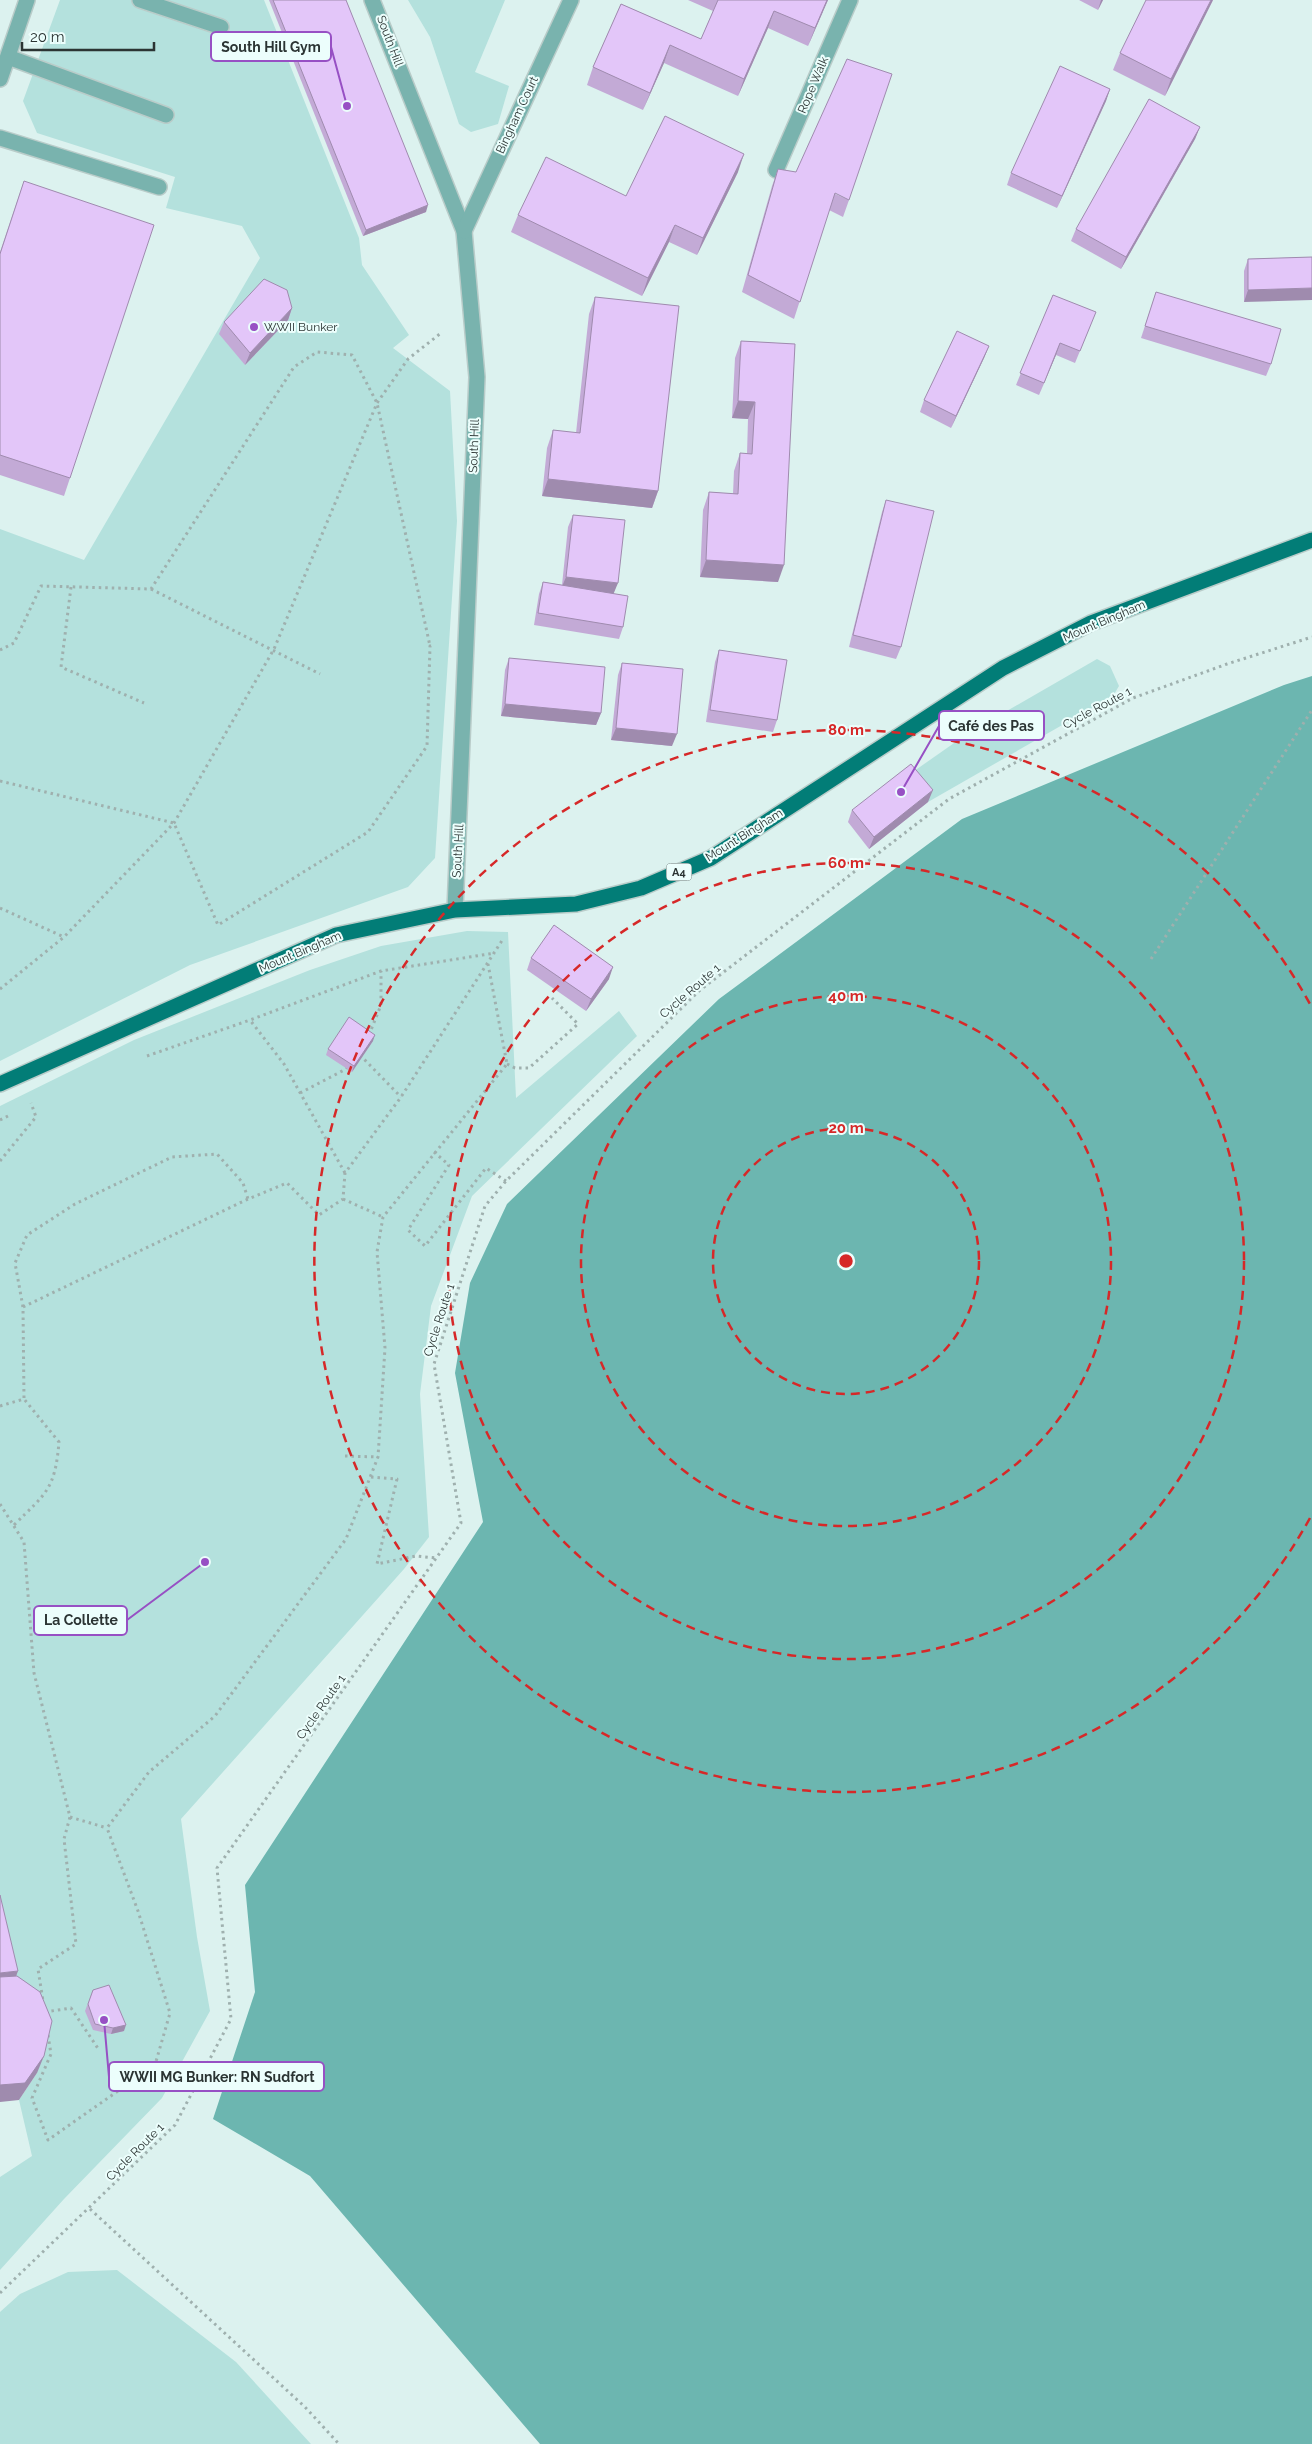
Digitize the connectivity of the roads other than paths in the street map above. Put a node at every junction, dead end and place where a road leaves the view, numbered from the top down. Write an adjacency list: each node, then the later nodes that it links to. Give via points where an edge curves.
1 (27, 0): 7 (street)
2 (140, 0): 6 (street)
3 (372, 0): 13 (street, South Hill)
4 (571, 0): 13 (street, Bingham Court)
5 (850, 0): 11 (street, Rope Walk)
6 (221, 27)
7 (8, 57): 8 (street); 9 (street)
8 (0, 79)
9 (166, 115)
10 (0, 138): 12 (street)
11 (776, 170)
12 (159, 186)
13 (464, 231): 15 (street, South Hill, via 476,377)
14 (1312, 540): 15 (main road, Mount Bingham / A4, via 1091,623 1003,668 711,858 641,888 576,904)
15 (455, 910): 16 (main road, Mount Bingham / A4, via 336,935)
16 (0, 1084)

